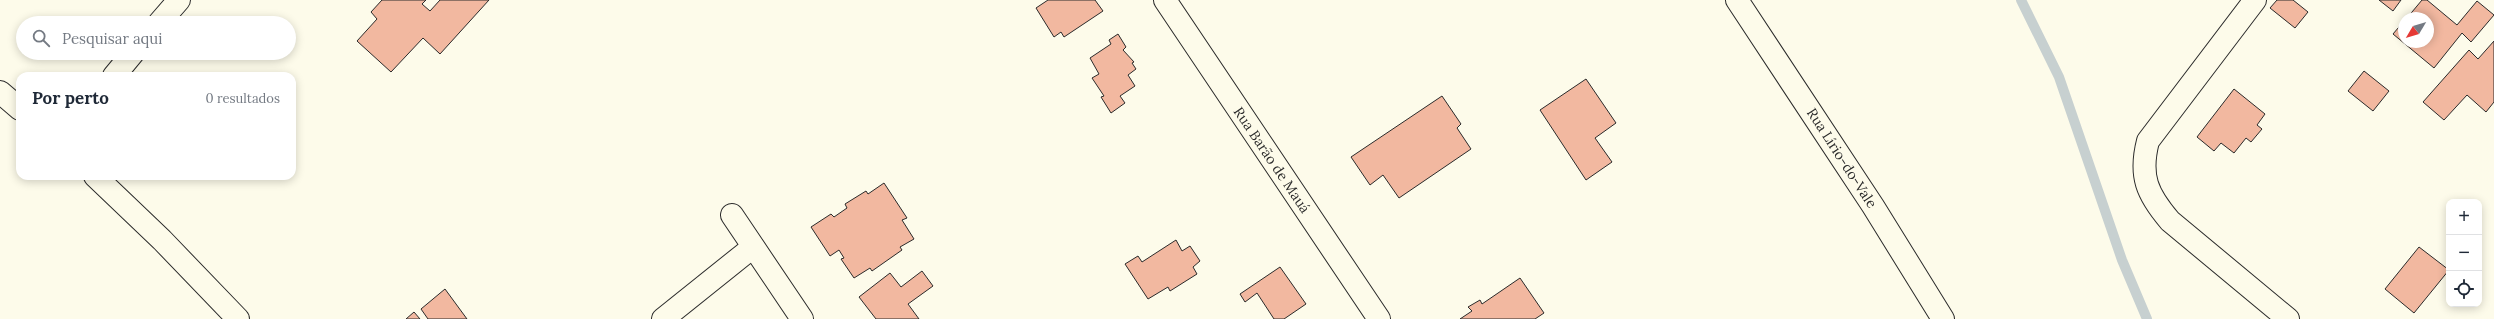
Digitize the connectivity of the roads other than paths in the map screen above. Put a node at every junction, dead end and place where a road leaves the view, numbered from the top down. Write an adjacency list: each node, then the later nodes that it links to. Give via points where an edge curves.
1 (179, 0): 5 (street)
2 (1165, 0): 16 (street, Rua Barão de Mauá)
3 (1737, 0): 17 (street, Rua Lírio-do-Vale, via 1856,180)
4 (2255, 0): 18 (street, via 2148,141 2143,160 2145,182 2154,201 2170,221)
5 (165, 16)
6 (127, 60): 7 (street)
7 (117, 72)
8 (0, 92): 9 (street)
9 (16, 106)
10 (99, 180): 13 (street, via 162,240)
11 (732, 215): 12 (street)
12 (753, 247): 14 (street); 15 (street)
13 (238, 319)
14 (663, 319)
15 (802, 319)
16 (1379, 319)
17 (1943, 319)
18 (2288, 319)

